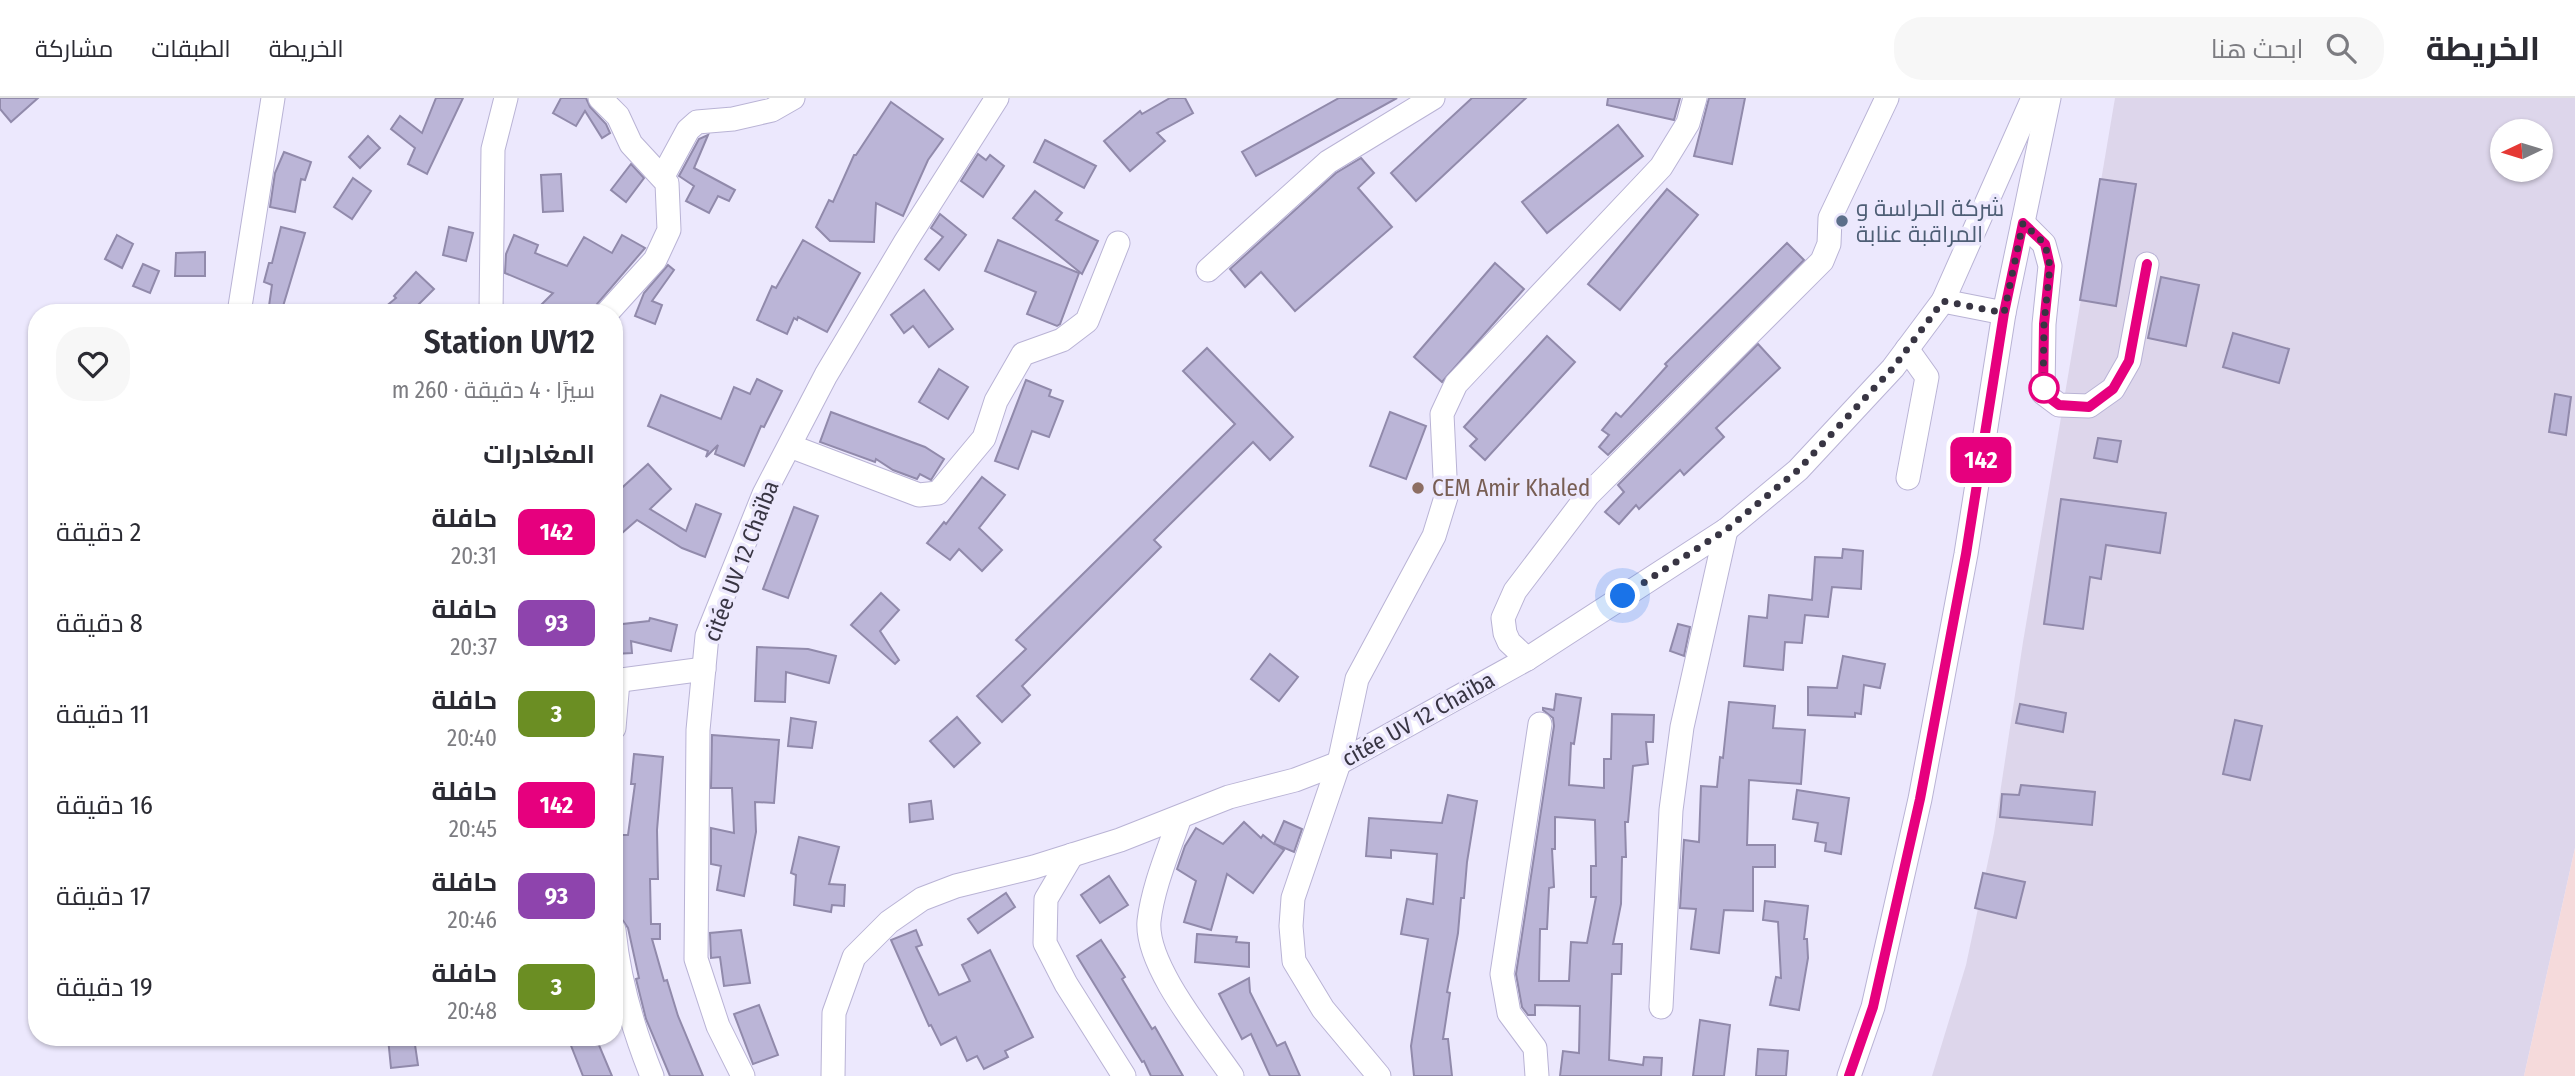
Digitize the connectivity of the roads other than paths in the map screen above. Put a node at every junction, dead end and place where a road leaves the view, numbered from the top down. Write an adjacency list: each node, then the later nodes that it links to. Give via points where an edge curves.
1 (273, 98): 17 (street)
2 (506, 98): 18 (street, via 493,149)
3 (600, 98): 11 (street, via 618,116 631,144)
4 (793, 98): 11 (street, via 772,110 697,122)
5 (998, 98): 22 (street, citée UV 12 Chaïba, via 906,241 826,375)
6 (1433, 98): 15 (street, via 1328,162)
7 (1695, 98): 29 (street, via 1688,123 1661,167 1456,384 1442,415 1446,496 1434,536 1357,679)
8 (1887, 98): 25 (street, via 1830,218 1829,244 1822,261 1588,495 1515,591 1503,618 1505,633)
9 (2033, 98): 16 (street, citée UV 12 Chaïba)
10 (2049, 98): 12 (street)
11 (663, 176): 19 (street, via 669,230 654,260)
12 (2023, 223): 14 (street, via 2045,244 2050,266 2043,393 2059,405 2089,407 2113,389 2129,361); 20 (street)
13 (1118, 243): 22 (street, via 1087,321 1062,340 1023,354 996,401 984,438 938,494 919,495)
14 (2147, 264)
15 (1208, 270)
16 (1943, 301): 20 (street); 21 (street, citée UV 12 Chaïba)
17 (240, 304)
18 (491, 304)
19 (615, 304)
20 (2004, 313): 41 (street, via 1966,554 1920,799 1873,1007)
21 (1907, 349): 23 (street, via 1927,377); 24 (street, citée UV 12 Chaïba, via 1798,470)
22 (790, 446): 26 (street, citée UV 12 Chaïba, via 764,494 707,636)
23 (1908, 478)
24 (1726, 530): 25 (street, citée UV 12 Chaïba); 33 (street, via 1678,755)
25 (1527, 659): 29 (street, citée UV 12 Chaïba)
26 (704, 669): 27 (street); 35 (street, citée UV 12 Chaïba, via 698,730 696,959 718,1026)
27 (623, 680)
28 (1540, 724): 40 (street, via 1502,974 1510,1013 1535,1048)
29 (1339, 764): 30 (street, citée UV 12 Chaïba); 39 (street, via 1293,898 1294,961 1323,1009)
30 (1180, 817): 31 (street, citée UV 12 Chaïba); 38 (street, via 1153,902 1149,923 1152,946 1181,1002)
31 (1072, 855): 36 (street, citée UV 12 Chaïba, via 956,886 922,899 889,922 854,957 834,1013); 37 (street, via 1046,900 1045,943)
32 (623, 987): 34 (street)
33 (1661, 1007)
34 (652, 1076)
35 (743, 1076)
36 (833, 1076)
37 (1124, 1076)
38 (1232, 1076)
39 (1379, 1076)
40 (1537, 1076)
41 (1849, 1076)

